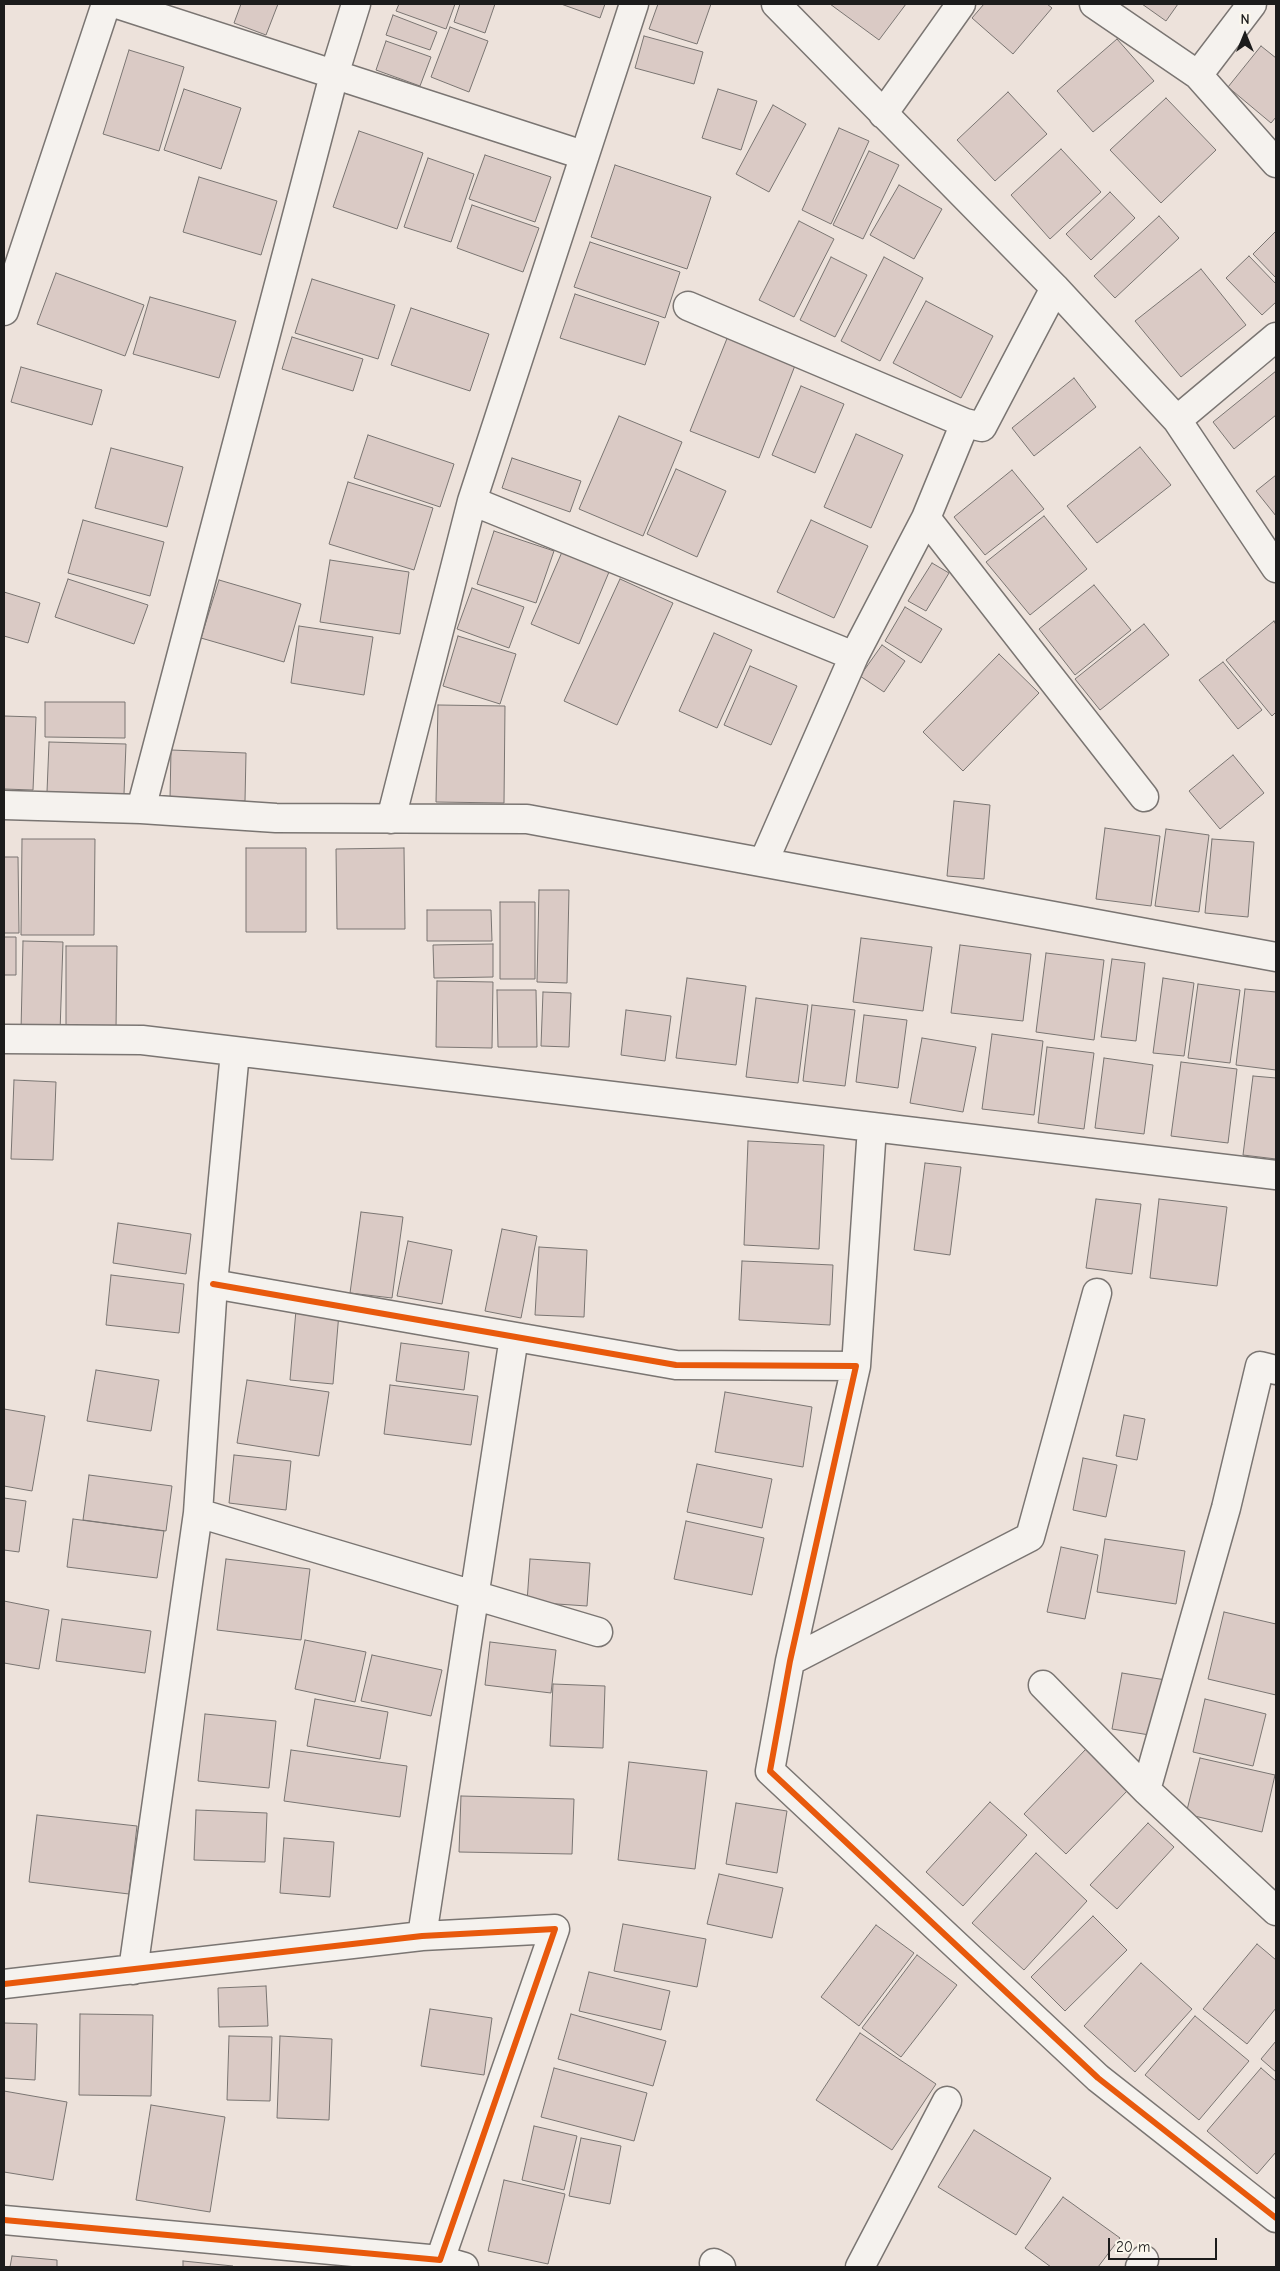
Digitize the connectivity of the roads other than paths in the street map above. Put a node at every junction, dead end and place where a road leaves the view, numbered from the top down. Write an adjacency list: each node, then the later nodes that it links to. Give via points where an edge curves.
1 (106, 4): 16 (street)
2 (117, 4): 9 (street)
3 (356, 4): 9 (street)
4 (634, 4): 12 (street)
5 (776, 4): 11 (street)
6 (961, 4): 11 (street)
7 (1094, 4): 10 (street)
8 (1252, 4): 10 (street)
9 (334, 75): 12 (street); 26 (street)
10 (1198, 75): 13 (street)
11 (883, 114): 14 (street)
12 (583, 155): 20 (street)
13 (1276, 163)
14 (1055, 288): 18 (street); 19 (street, via 982,427)
15 (688, 306): 19 (street)
16 (4, 311)
17 (1276, 337): 18 (street)
18 (1177, 420): 22 (street)
19 (965, 423): 21 (street)
20 (472, 501): 23 (street); 27 (street)
21 (926, 518): 23 (street); 24 (street)
22 (1276, 568)
23 (854, 656): 28 (street)
24 (1144, 797)
25 (4, 804): 26 (street)
26 (141, 809): 27 (street, via 276,818)
27 (391, 819): 28 (street, via 527,819)
28 (764, 861): 29 (street)
29 (1276, 957)
30 (4, 1039): 31 (street, via 142,1040)
31 (235, 1052): 32 (street); 34 (street)
32 (872, 1127): 33 (street); 37 (street)
33 (1276, 1175)
34 (212, 1284): 36 (street); 39 (street)
35 (1097, 1293): 42 (street, via 1030,1537)
36 (514, 1337): 37 (street, via 676,1366); 40 (street)
37 (856, 1366): 42 (street)
38 (1276, 1370): 44 (street, via 1260,1366 1226,1508)
39 (198, 1513): 40 (street); 47 (street)
40 (476, 1594): 41 (street); 46 (street)
41 (598, 1632)
42 (790, 1661): 50 (street, via 770,1771 1098,2078)
43 (1043, 1685): 44 (street)
44 (1146, 1790): 45 (street)
45 (1276, 1911)
46 (422, 1936): 47 (street); 52 (street, via 555,1929)
47 (133, 1970): 48 (street)
48 (4, 1984)
49 (947, 2101): 53 (street)
50 (1276, 2218)
51 (4, 2220): 52 (street)
52 (452, 2264)
53 (860, 2267)

